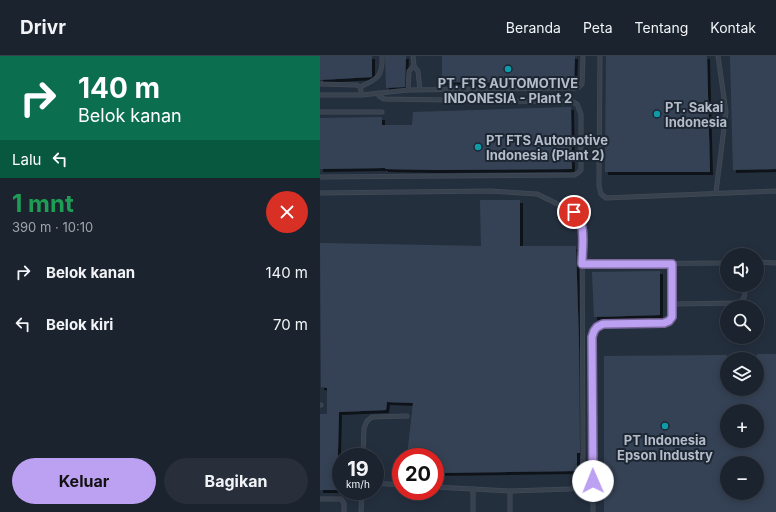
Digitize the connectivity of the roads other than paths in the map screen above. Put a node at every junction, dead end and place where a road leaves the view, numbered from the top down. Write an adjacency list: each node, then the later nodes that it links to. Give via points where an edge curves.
1 (382, 56): 8 (lane, via 382,72 373,81)
2 (414, 56): 6 (lane)
3 (583, 56): 10 (lane, via 582,84 575,88)
4 (600, 56): 18 (lane, via 601,194 606,198 613,198)
5 (718, 56): 18 (lane, via 726,112)
6 (414, 66): 9 (lane, via 409,71); 10 (lane, via 418,72)
7 (320, 84): 8 (lane)
8 (360, 87): 13 (lane)
9 (408, 90): 10 (lane); 11 (lane)
10 (420, 90)
11 (379, 93): 13 (lane); 16 (lane, via 381,99 573,102 577,104 581,114 581,170 574,175)
12 (320, 95): 13 (lane)
13 (362, 95)
14 (320, 112): 15 (lane)
15 (382, 112)
16 (320, 177)
17 (776, 191): 18 (lane)
18 (716, 192)
19 (320, 193): 23 (lane, via 490,191 537,194 579,217 582,224)
20 (764, 262): 21 (lane)
21 (776, 262)
22 (720, 263): 24 (lane)
23 (582, 264): 24 (lane); 31 (lane, via 582,481 579,486 570,489)
24 (672, 264): 26 (lane)
25 (744, 292): 26 (lane, via 739,303)
26 (672, 304): 38 (lane, via 672,317 664,323 603,324 594,331)
27 (407, 416): 28 (lane, via 372,417 364,428)
28 (363, 448)
29 (444, 487): 30 (lane)
30 (473, 489): 31 (lane); 36 (lane)
31 (510, 491): 37 (lane)
32 (320, 499): 34 (lane, via 341,499 344,503)
33 (362, 500): 35 (lane)
34 (344, 512)
35 (361, 512)
36 (473, 512)
37 (510, 512)
38 (594, 512)

